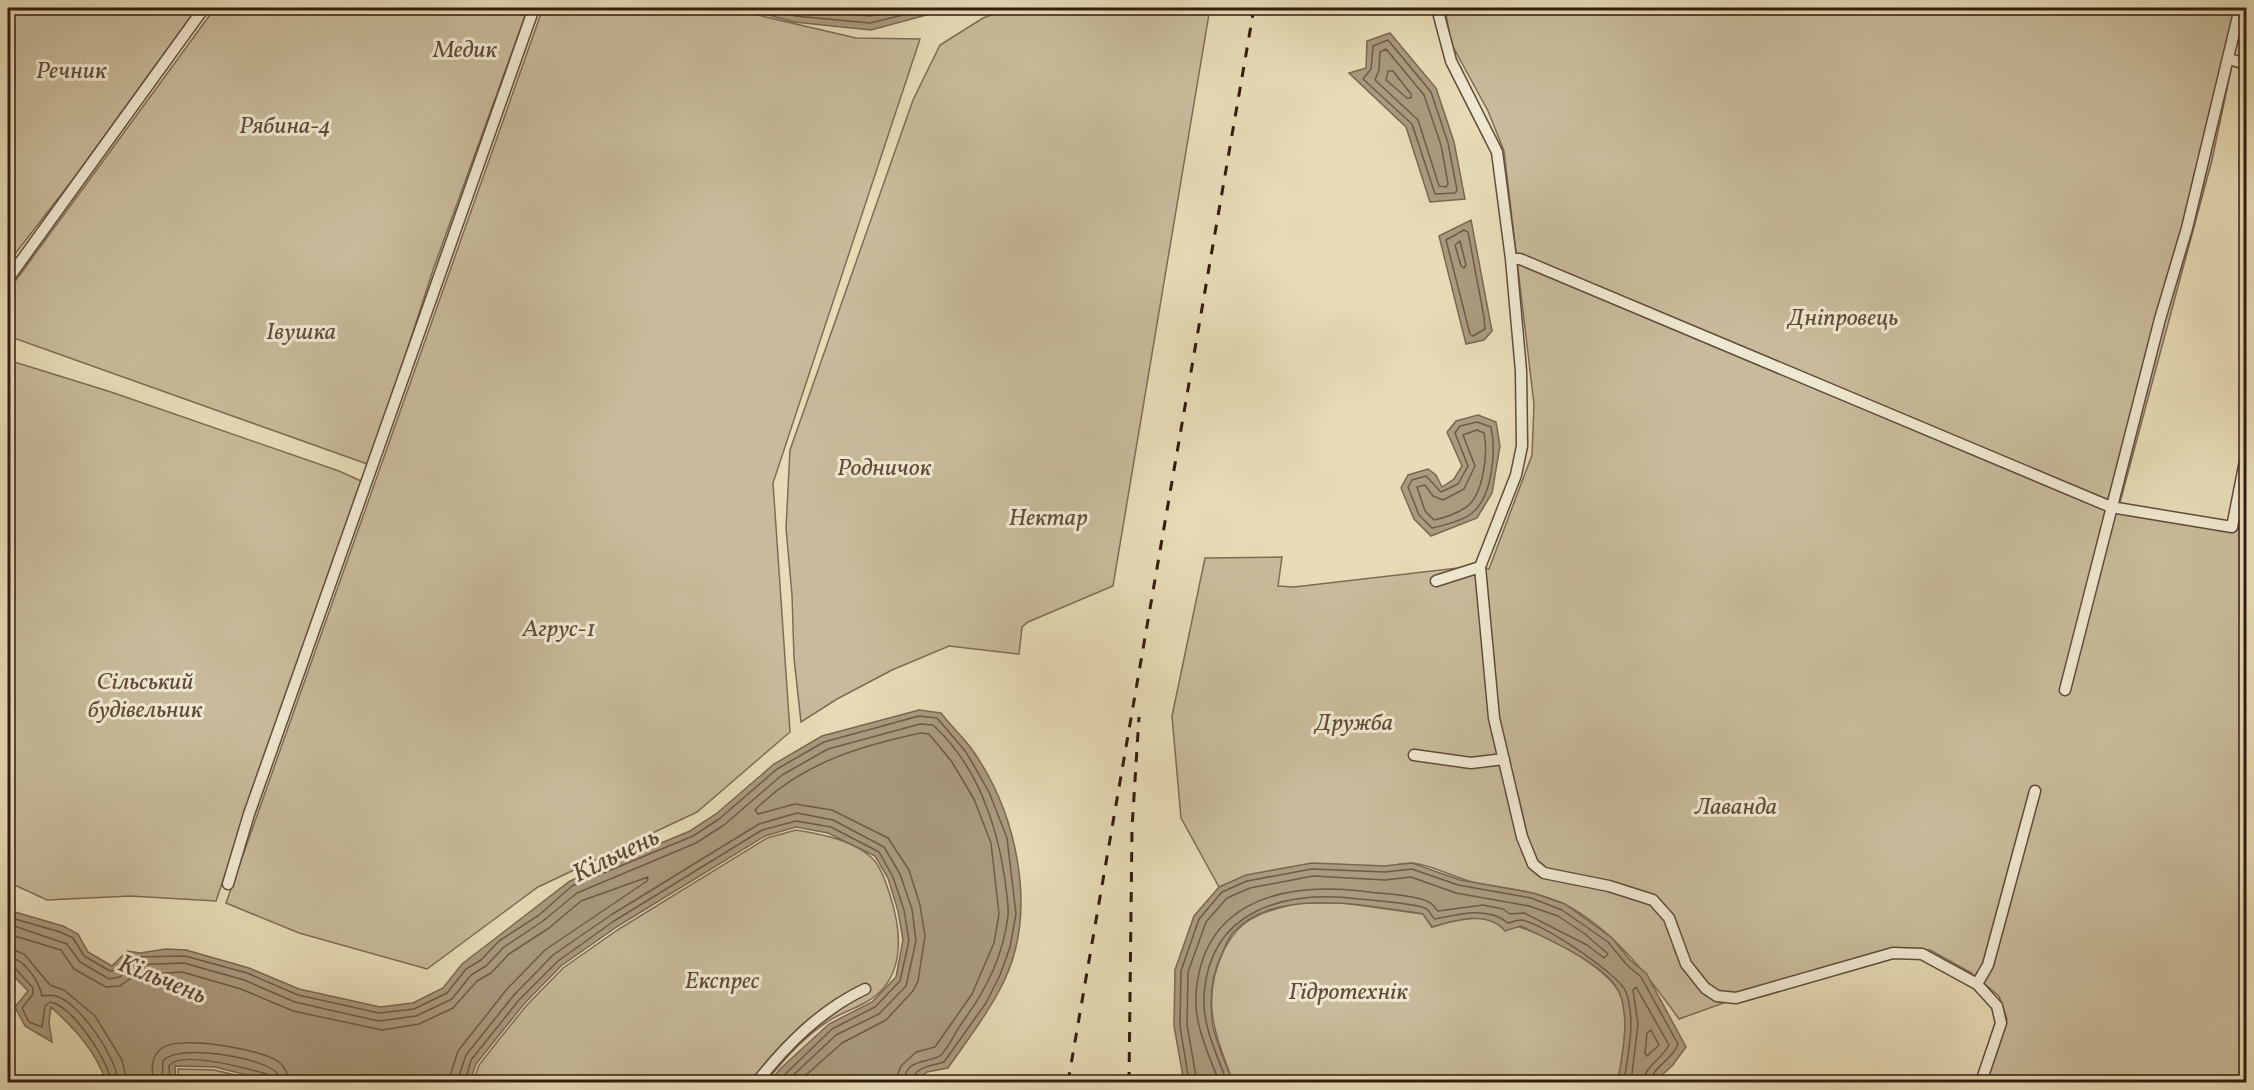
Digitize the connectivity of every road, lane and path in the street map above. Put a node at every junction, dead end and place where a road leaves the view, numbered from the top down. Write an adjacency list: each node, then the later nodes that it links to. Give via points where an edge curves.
1 (204, 8): 9 (street)
2 (534, 8): 18 (street, via 249,814)
3 (1437, 8): 8 (street, via 1451,61 1497,152)
4 (2240, 8): 5 (street); 6 (street)
5 (2247, 19)
6 (2229, 59): 7 (street); 11 (street)
7 (2247, 64)
8 (1511, 260): 11 (street, via 1520,260 1643,310); 12 (street, via 1521,371 1522,446 1516,475)
9 (8, 279)
10 (2247, 456): 11 (street, via 2232,527)
11 (2111, 507): 14 (street)
12 (1480, 567): 13 (street); 16 (street, via 1494,718)
13 (1436, 581)
14 (2065, 690)
15 (1413, 755): 16 (street, via 1472,764)
16 (1504, 759): 19 (street, via 1521,837 1533,864 1544,873 1609,886 1653,900 1669,918 1686,964 1705,988 1717,996 1737,998 1893,953 1922,954)
17 (2035, 791): 19 (street, via 1988,965)
18 (228, 884)
19 (1977, 984): 22 (street, via 1997,1006 2001,1023)
20 (865, 989): 21 (street, via 842,1000 808,1027 782,1051)
21 (758, 1083)
22 (1981, 1083)

